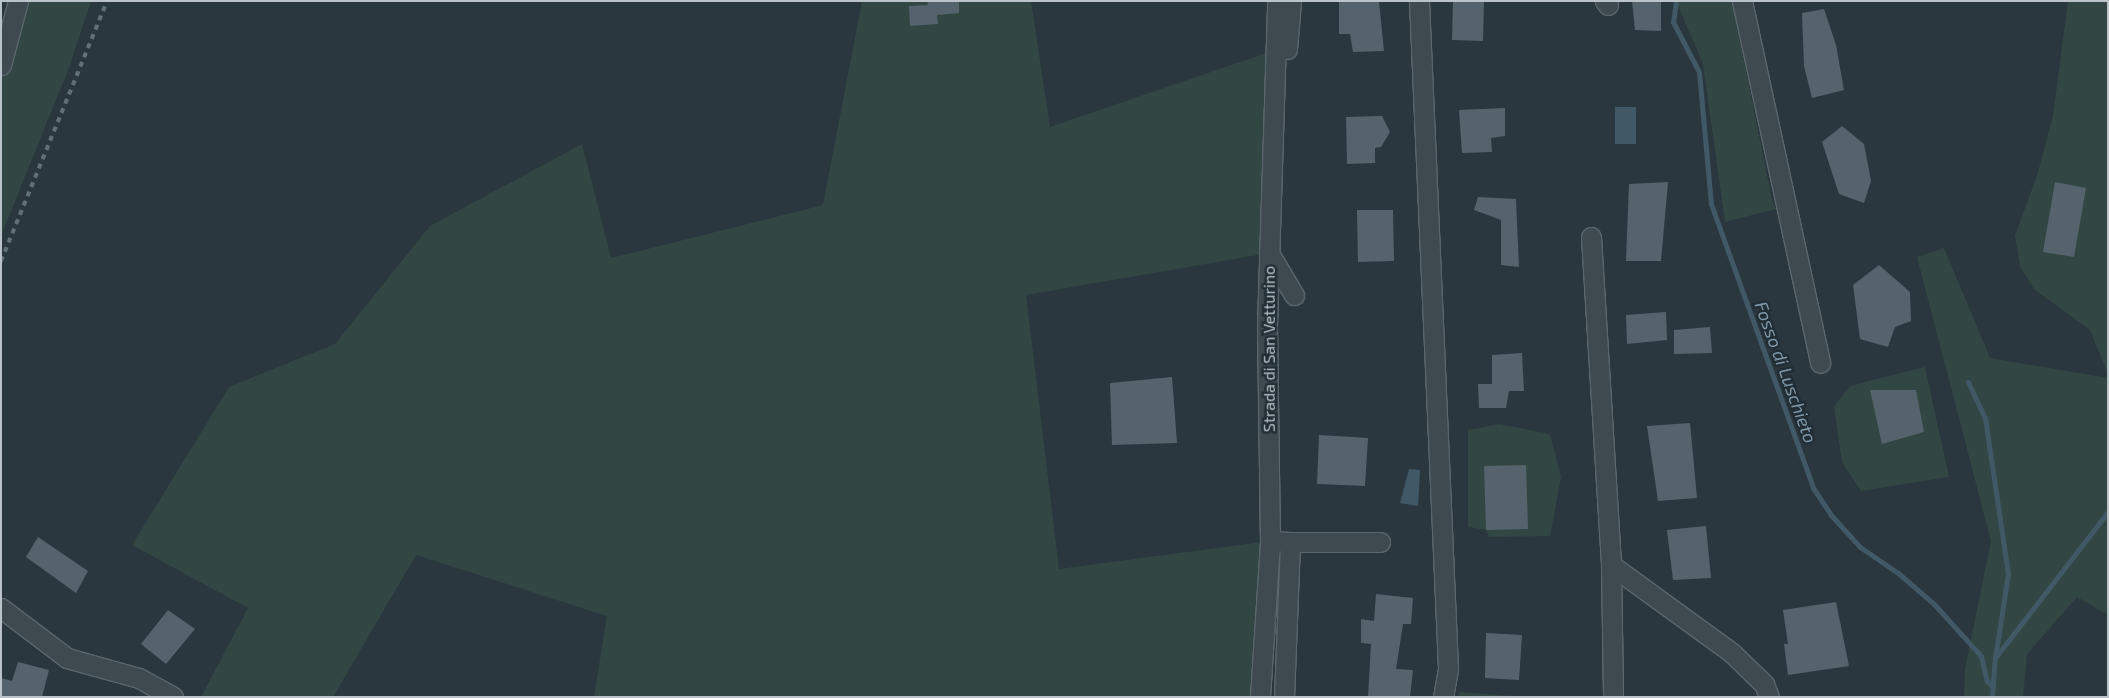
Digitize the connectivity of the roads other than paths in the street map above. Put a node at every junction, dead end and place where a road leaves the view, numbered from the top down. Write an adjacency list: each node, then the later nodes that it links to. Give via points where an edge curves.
1 (18, 1): 6 (street)
2 (1277, 1): 8 (street, Strada di San Vetturino)
3 (1291, 1): 8 (street)
4 (1419, 1): 19 (street, via 1448,670)
5 (1742, 1): 10 (street)
6 (1, 65)
7 (1591, 237): 14 (street)
8 (1269, 253): 9 (street); 11 (street, Strada di San Vetturino)
9 (1294, 295)
10 (1820, 363)
11 (1270, 541): 12 (street); 17 (street, Strada di San Vetturino)
12 (1290, 542): 13 (street); 18 (street)
13 (1380, 542)
14 (1611, 565): 20 (street); 21 (street, via 1732,653 1764,684)
15 (1, 608): 16 (street, via 67,658 139,678)
16 (173, 697)
17 (1260, 697)
18 (1284, 697)
19 (1443, 697)
20 (1613, 697)
21 (1769, 697)

